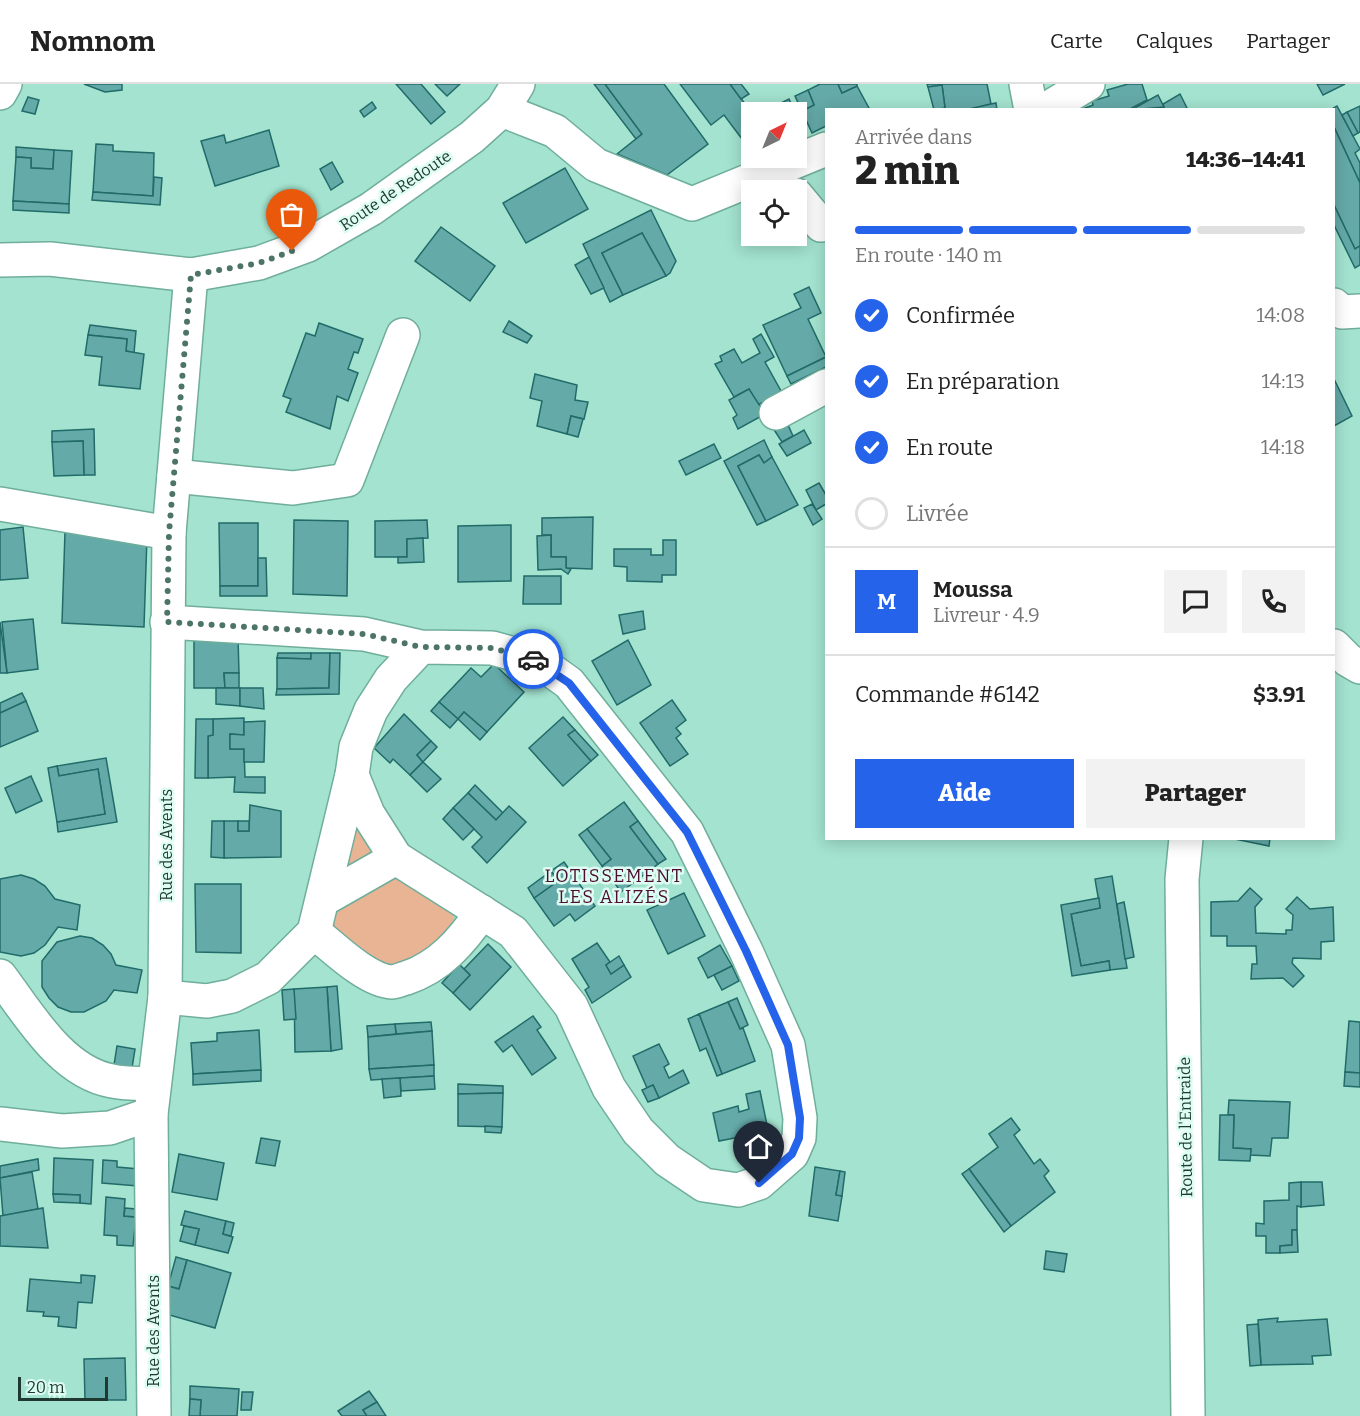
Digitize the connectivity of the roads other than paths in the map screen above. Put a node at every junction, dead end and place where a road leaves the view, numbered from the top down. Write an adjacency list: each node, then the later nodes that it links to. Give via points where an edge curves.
1 (4, 84): 4 (street)
2 (1026, 84): 6 (street)
3 (1088, 84): 7 (street)
4 (0, 93)
5 (510, 97): 10 (street, via 596,165 692,204); 14 (street, Route de Redoute, via 472,137 371,209 309,245 259,263)
6 (1031, 108)
7 (1048, 108)
8 (825, 150): 9 (street)
9 (786, 180)
10 (741, 191)
11 (807, 210): 12 (street, via 815,221)
12 (825, 224)
13 (0, 260): 14 (street, Route de Redoute, via 62,260)
14 (191, 275): 20 (street, Rue des Avents)
15 (1335, 306): 16 (street, via 1342,312)
16 (1360, 311)
17 (403, 335): 20 (street, via 347,480 293,488)
18 (825, 387): 19 (street)
19 (776, 413)
20 (174, 476): 22 (street, Rue des Avents)
21 (0, 504): 22 (street)
22 (169, 533): 23 (street, Rue des Avents)
23 (167, 622): 24 (street, via 364,634); 32 (street, Rue des Avents)
24 (421, 647): 25 (street, via 371,710 356,747); 29 (street, via 492,648 537,660 575,690 687,832 788,1045 800,1118 799,1138 792,1154 759,1183 738,1190 704,1185 667,1160 638,1131 609,1088 571,1006 549,974 513,932)
25 (352, 775): 27 (street, via 368,814); 28 (street)
26 (1186, 840): 36 (street, Route de l'Entraide, via 1182,879)
27 (396, 858): 28 (street); 29 (street)
28 (324, 899): 30 (street)
29 (482, 912): 30 (street, via 462,940 439,961 421,973 392,982 369,974)
30 (314, 932): 32 (street, via 268,978 232,996 207,1001)
31 (0, 976): 33 (street, via 51,1043 80,1068)
32 (165, 998): 33 (street, Rue des Avents)
33 (152, 1099): 34 (street, via 111,1128 62,1131); 35 (street, Rue des Avents)
34 (0, 1124)
35 (154, 1416)
36 (1188, 1416)

